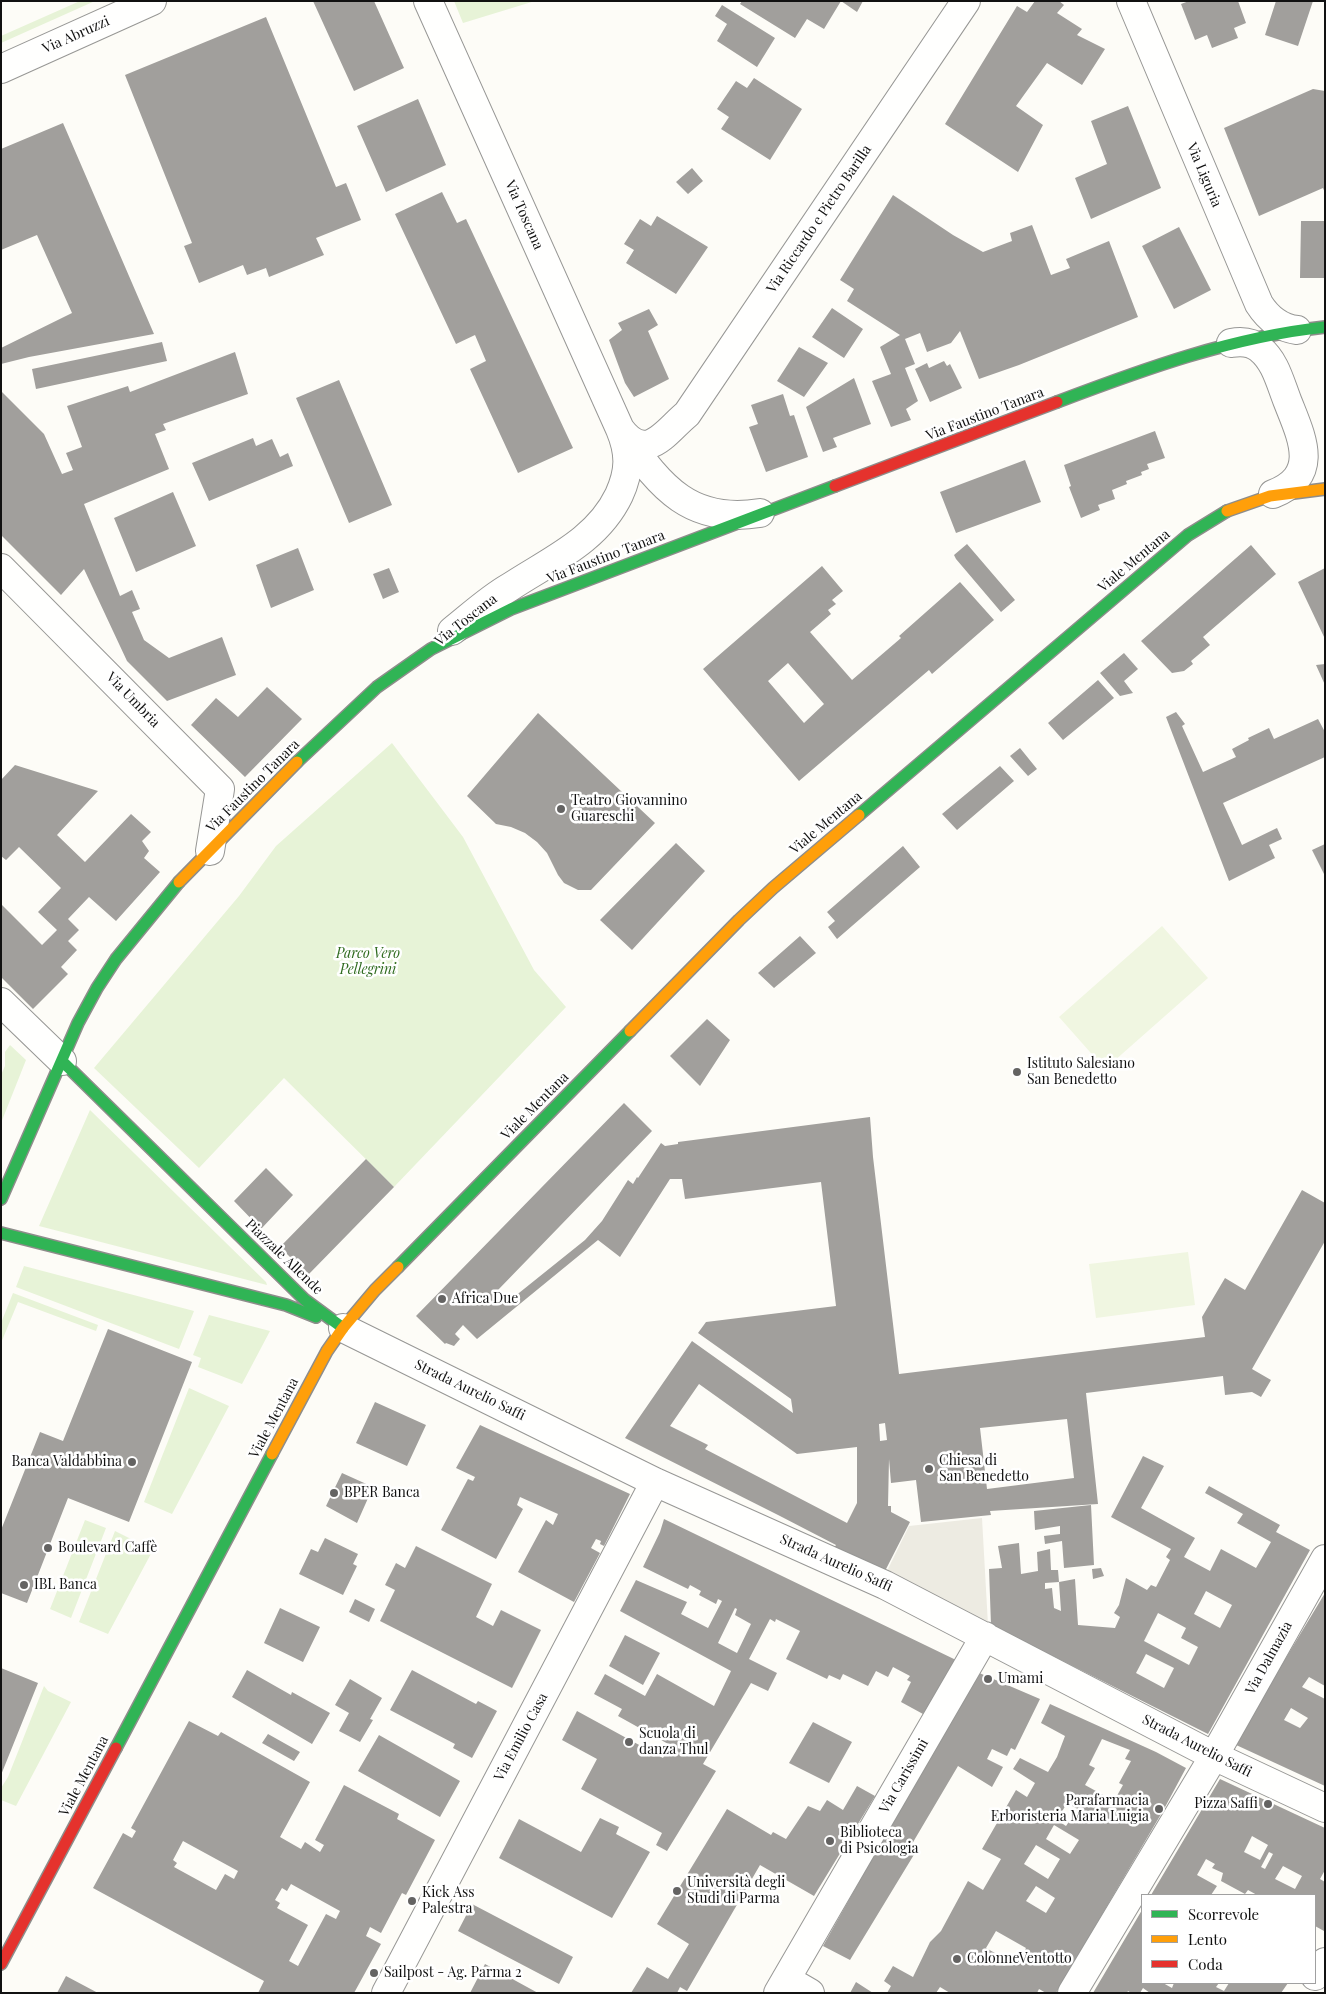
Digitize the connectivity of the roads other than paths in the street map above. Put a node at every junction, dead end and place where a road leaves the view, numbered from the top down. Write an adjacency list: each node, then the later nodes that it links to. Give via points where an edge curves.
1 (152, 1): 5 (street, Via Abruzzi)
2 (428, 1): 9 (street, Via Toscana)
3 (966, 1): 10 (street, Via Riccardo e Pietro Barilla, via 693,406)
4 (1131, 1): 7 (street, Via Liguria, via 1259,304 1279,325)
5 (1, 68)
6 (1325, 327): 7 (main road, Via Faustino Tanara)
7 (1297, 330): 8 (main road, Via Faustino Tanara)
8 (1231, 343): 12 (street, via 1254,345 1272,362 1302,438 1305,456 1300,472 1289,486); 15 (main road, Via Faustino Tanara, via 1124,377)
9 (620, 429): 10 (street, Via Riccardo e Pietro Barilla, via 630,439 644,444 655,442); 11 (street, Via Toscana); 13 (street, Via Toscana, via 628,452 628,465)
10 (667, 434): 11 (street, Via Riccardo e Pietro Barilla)
11 (643, 460): 13 (street, Via Riccardo e Pietro Barilla); 15 (street, Via Toscana, via 670,492 692,506 728,515)
12 (1299, 491): 14 (street, via 1315,493); 23 (main road, Viale Mentana, via 1230,509 1188,535 773,888 394,1269)
13 (619, 494): 17 (street, Via Toscana, via 606,518 570,551 508,587)
14 (1325, 500)
15 (774, 510): 17 (main road, Via Faustino Tanara, via 511,609)
16 (1, 568): 18 (street, Via Umbria, via 220,789)
17 (420, 656): 18 (main road, Via Faustino Tanara, via 342,717)
18 (210, 851): 20 (main road, Via Faustino Tanara, via 156,908 116,959 78,1023)
19 (1, 1002): 20 (street)
20 (62, 1061): 21 (main road); 23 (main road, Piazzale Allende, via 305,1300)
21 (1, 1199)
22 (1, 1233): 23 (main road, Piazzale Allende, via 286,1305)
23 (343, 1328): 24 (street, Strada Aurelio Saffi); 30 (main road, Viale Mentana, via 322,1360)
24 (655, 1482): 26 (street, Strada Aurelio Saffi, via 886,1585); 33 (street, Via Emilio Casa)
25 (1325, 1559): 27 (street, Via Dalmazia)
26 (985, 1636): 27 (street, Strada Aurelio Saffi); 32 (street, Via Carissimi)
27 (1214, 1756): 28 (street, Strada Aurelio Saffi); 35 (street, Via Dalmazia)
28 (1325, 1808)
29 (1325, 1962): 31 (street)
30 (1, 1964)
31 (1316, 1975)
32 (782, 1986): 34 (street)
33 (386, 1993)
34 (810, 1993)
35 (1072, 1993)

